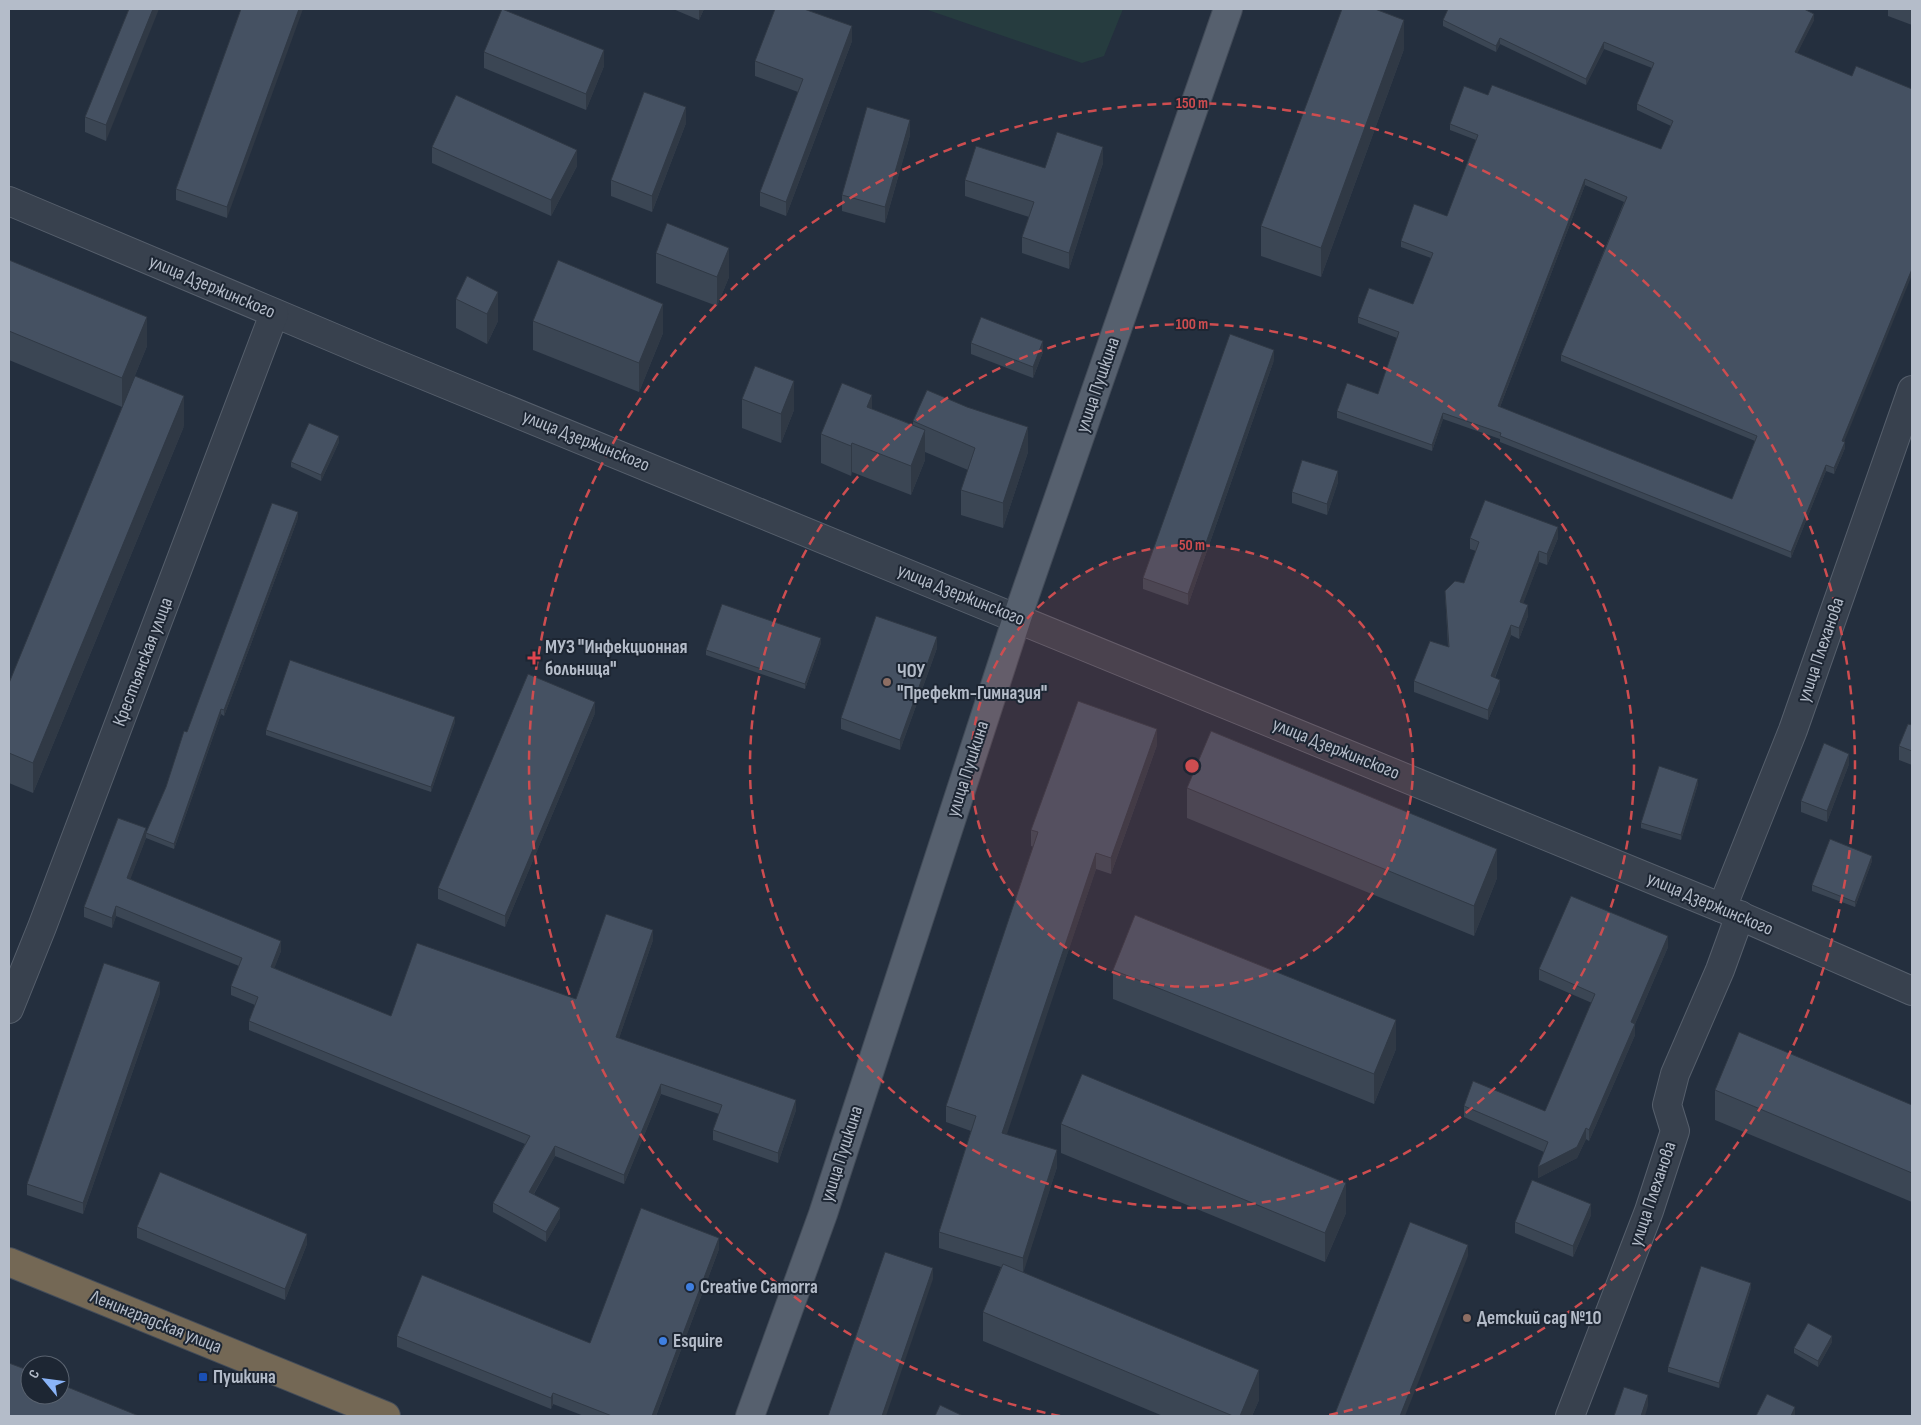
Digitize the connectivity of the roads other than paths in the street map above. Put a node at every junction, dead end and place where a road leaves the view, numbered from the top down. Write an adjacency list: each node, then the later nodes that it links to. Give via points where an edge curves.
1 (1228, 9): 5 (main road, улица Пушкина)
2 (9, 201): 3 (street, улица Дзержинского)
3 (274, 314): 5 (street, улица Дзержинского); 8 (street, Крестьянская улица)
4 (1912, 390): 6 (street, улица Плеханова)
5 (1017, 618): 6 (street, улица Дзержинского); 11 (main road, улица Пушкина, via 822,1214)
6 (1731, 912): 7 (street, улица Дзержинского); 12 (street, улица Плеханова, via 1667,1105 1675,1131 1649,1211)
7 (1912, 991)
8 (9, 1009)
9 (9, 1262): 10 (highway, Ленинградская улица)
10 (386, 1416)
11 (750, 1416)
12 (1570, 1416)

